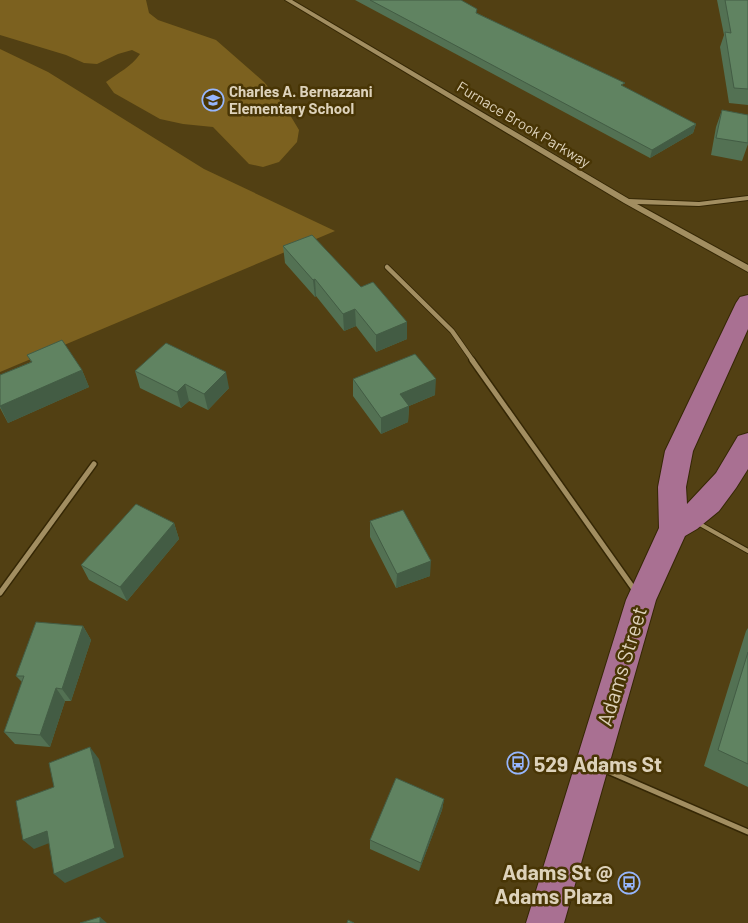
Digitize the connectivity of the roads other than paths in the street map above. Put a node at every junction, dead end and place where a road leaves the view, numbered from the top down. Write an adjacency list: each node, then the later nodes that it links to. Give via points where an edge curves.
1 (288, 0): 3 (main road, Furnace Brook Parkway)
2 (748, 198): 3 (main road, via 699,204)
3 (627, 201): 5 (main road, Furnace Brook Parkway)
4 (387, 267): 12 (street, via 452,332)
5 (748, 269)
6 (748, 303): 9 (main road, Adams Street, via 679,452 672,487)
7 (748, 443): 9 (main road, Adams Street, via 722,488)
8 (94, 464): 11 (street)
9 (683, 524): 10 (lane); 12 (main road, Adams Street)
10 (748, 551)
11 (0, 593)
12 (642, 600): 13 (main road, Adams Street)
13 (592, 764): 14 (lane); 15 (main road, Adams Street)
14 (748, 832)
15 (545, 923)

